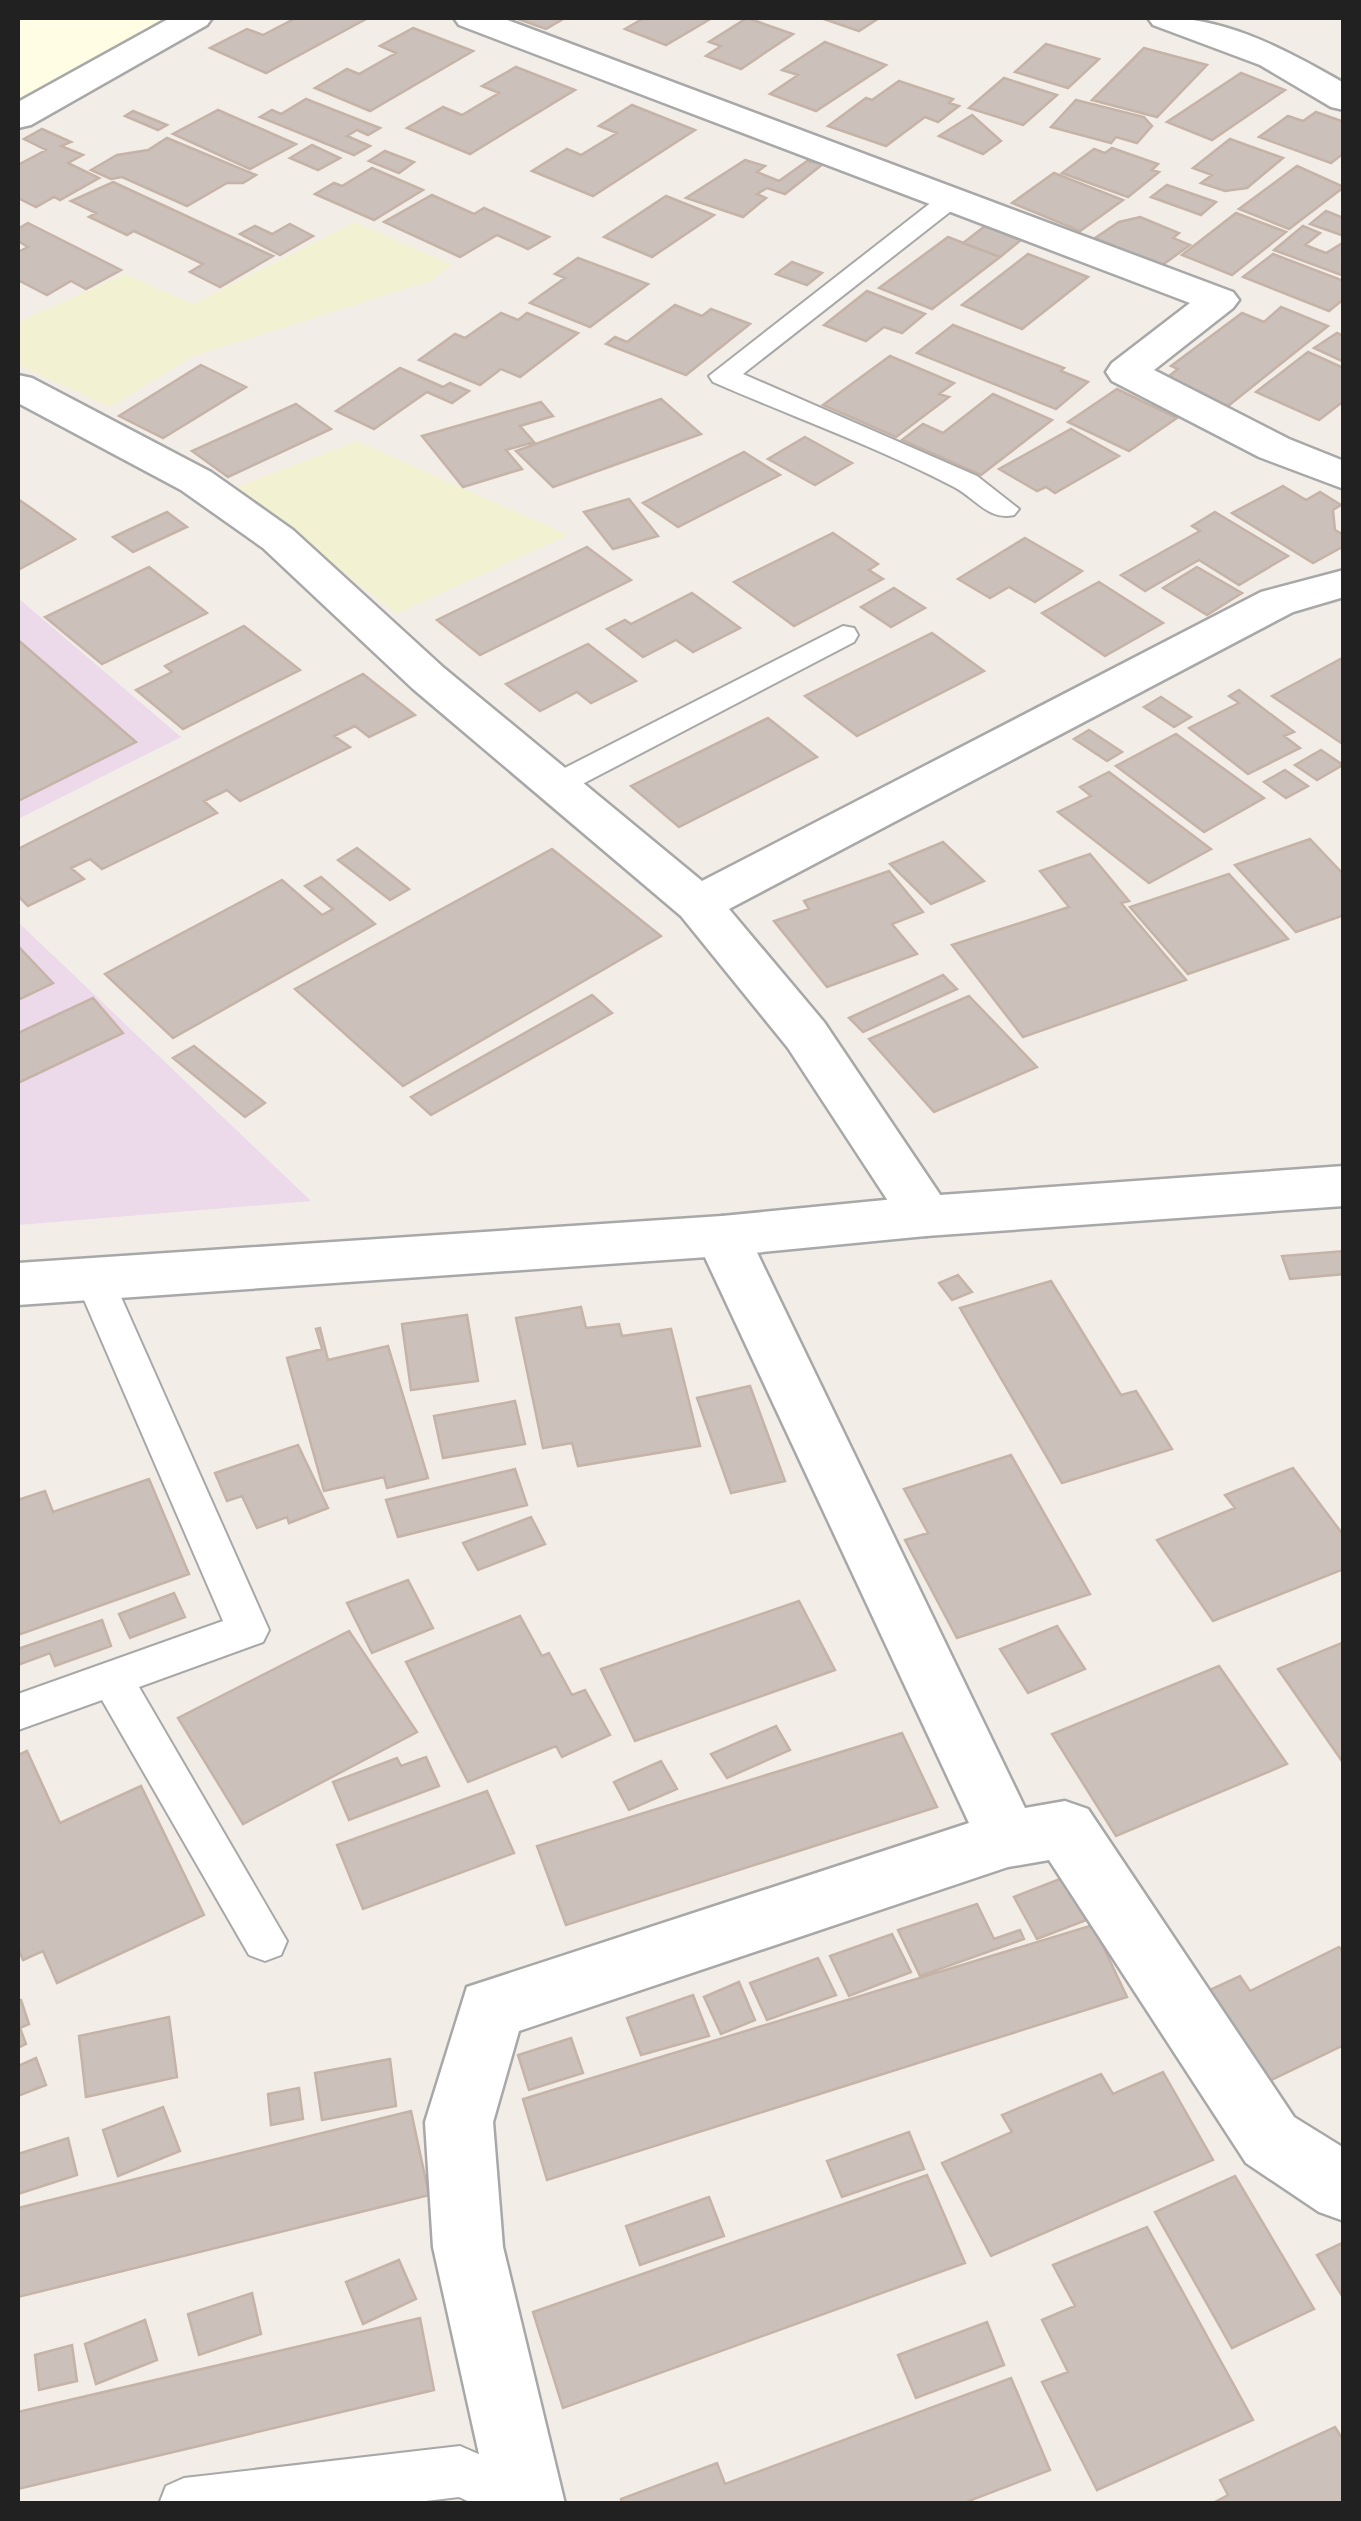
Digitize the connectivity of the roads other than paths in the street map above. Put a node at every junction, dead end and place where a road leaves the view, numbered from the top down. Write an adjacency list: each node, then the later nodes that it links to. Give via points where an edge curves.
1 (195, 18): 5 (street)
2 (471, 18): 6 (street)
3 (1165, 18): 4 (street, via 1273,57)
4 (1344, 99)
5 (18, 117)
6 (952, 199): 8 (street, via 1219,300 1126,372); 9 (lane, via 723,376 967,482)
7 (18, 387): 12 (street, via 196,481 278,539)
8 (1344, 476)
9 (1004, 509)
10 (1344, 584): 13 (street, via 1277,602)
11 (842, 634): 12 (lane)
12 (556, 785): 13 (street)
13 (698, 904): 15 (street, via 806,1035)
14 (1344, 1186): 15 (street)
15 (926, 1216): 16 (street)
16 (722, 1236): 17 (street); 21 (street)
17 (94, 1279): 18 (street); 19 (lane, via 248,1630)
18 (18, 1284)
19 (112, 1678): 20 (lane); 22 (lane)
20 (18, 1712)
21 (1008, 1839): 23 (street, via 1065,1829 1270,2140); 24 (street, via 491,2009 459,2122 468,2246)
22 (265, 1941)
23 (1344, 2188)
24 (527, 2502): 25 (lane, via 460,2472)
25 (184, 2504)

